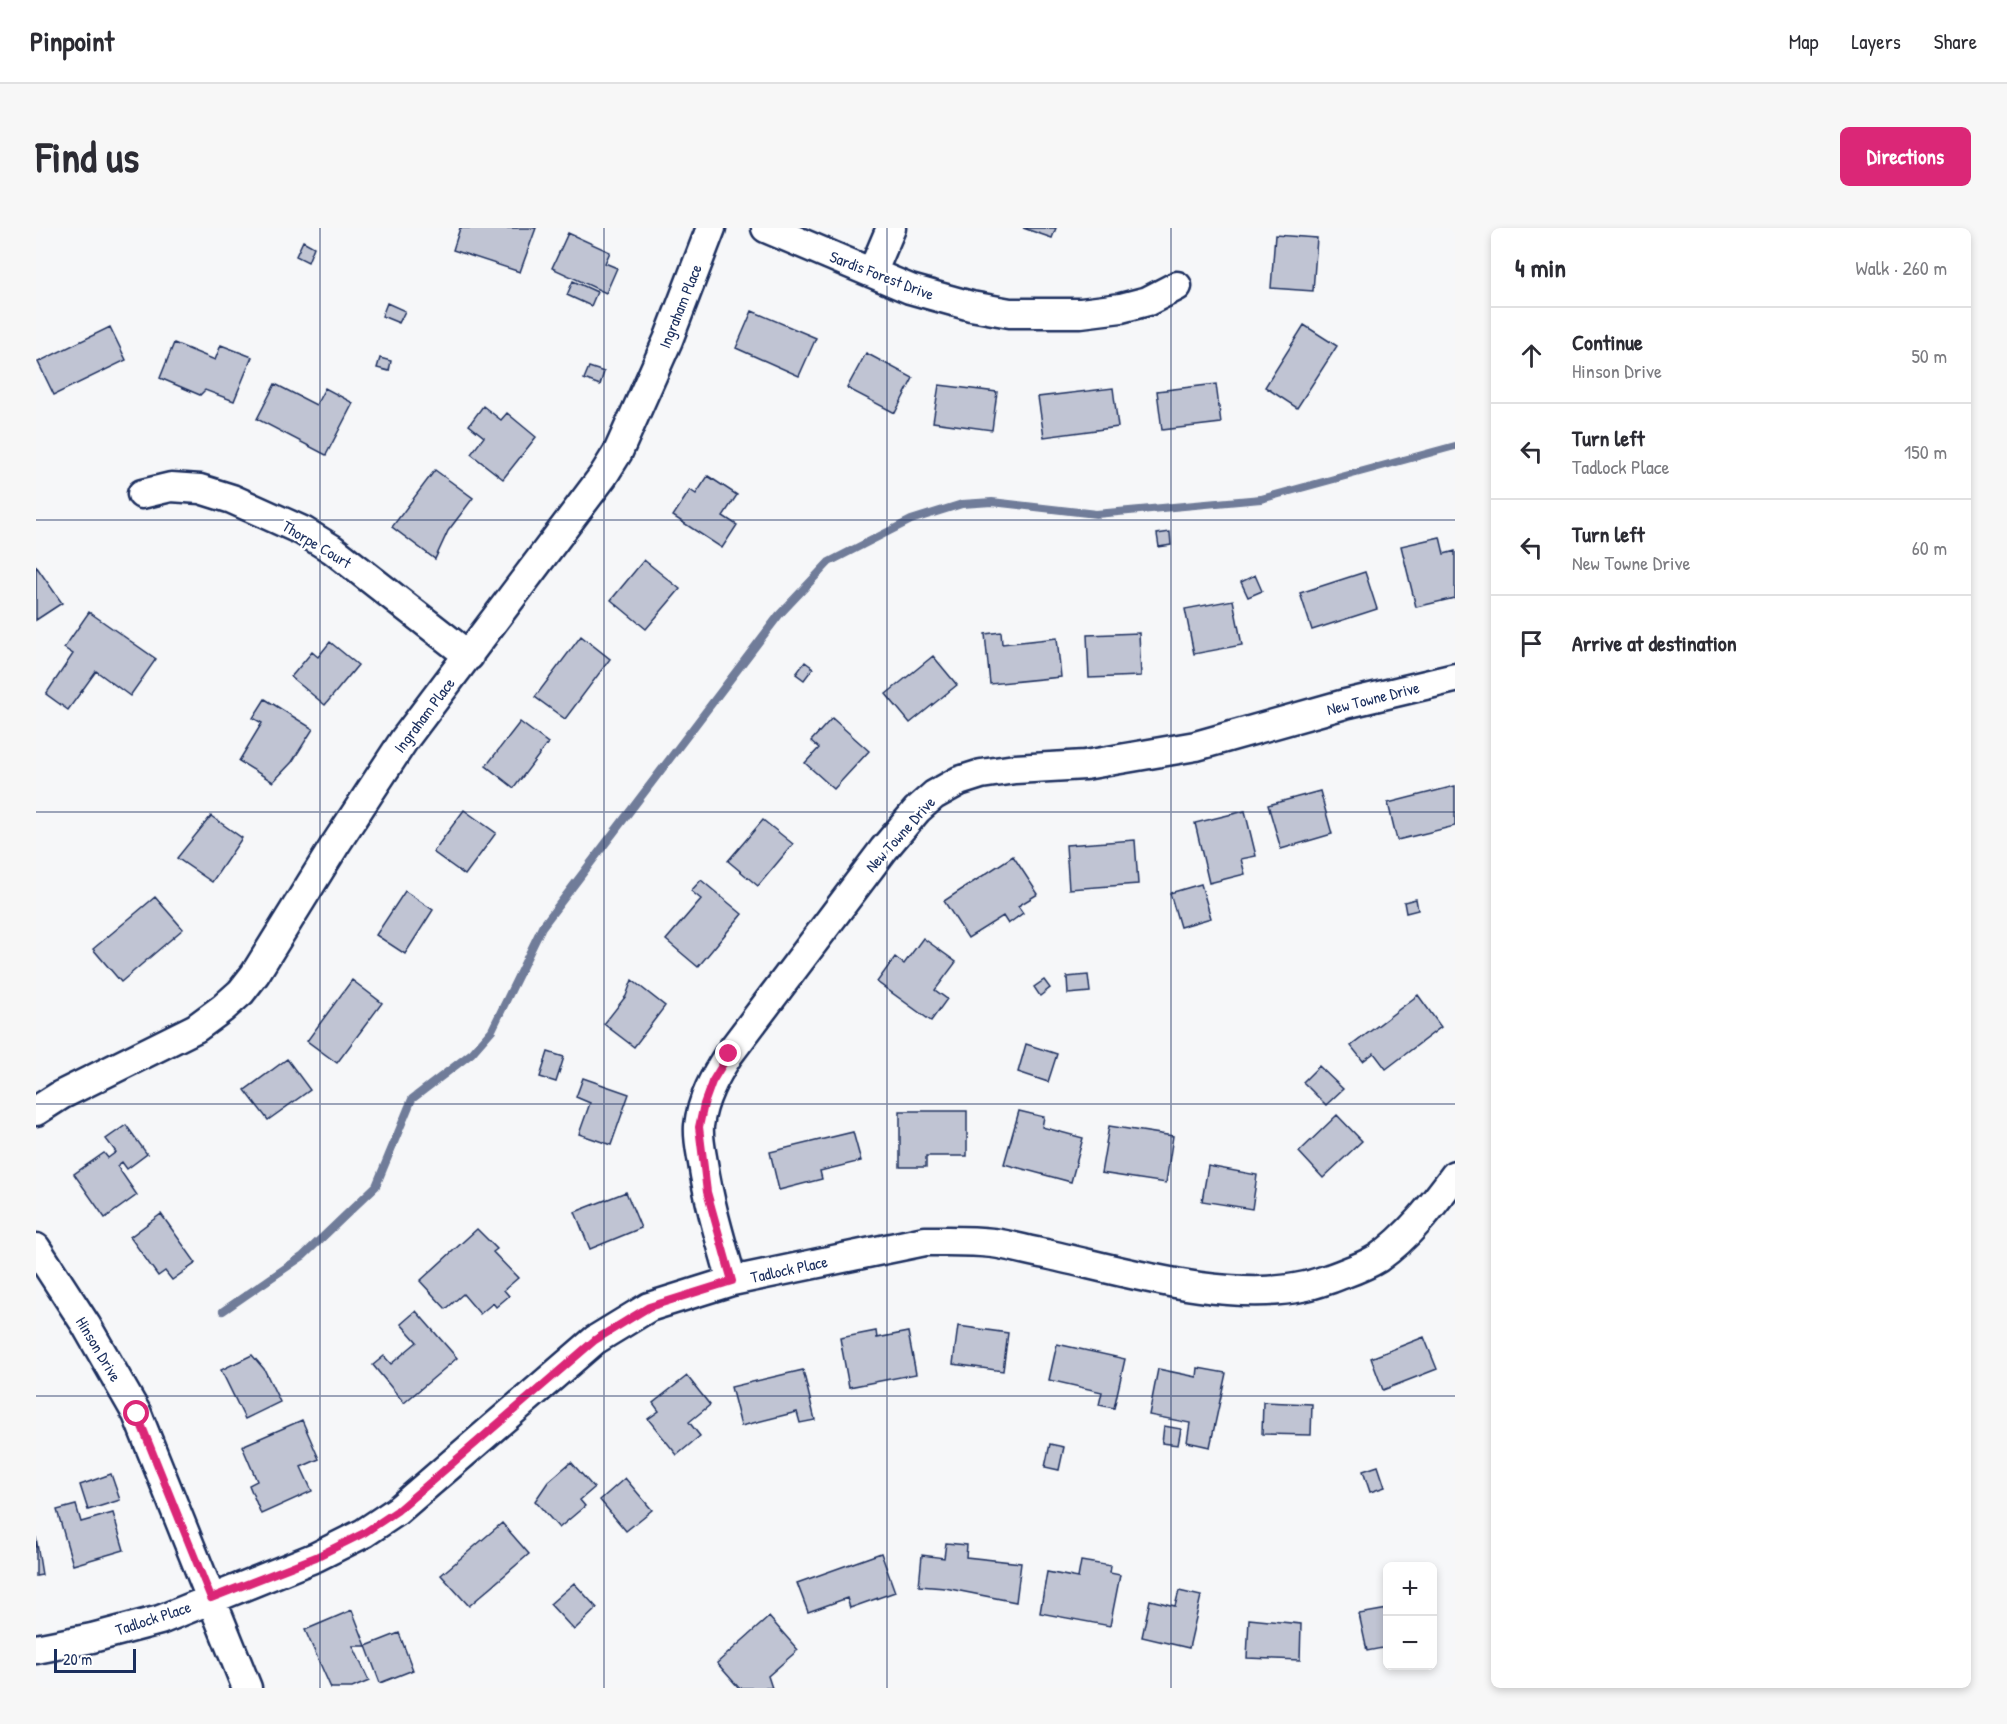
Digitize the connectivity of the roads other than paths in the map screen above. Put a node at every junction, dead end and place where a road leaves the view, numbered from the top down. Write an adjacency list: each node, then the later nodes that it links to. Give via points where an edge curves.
1 (711, 228): 7 (street, Ingraham Place, via 668,340 618,452)
2 (766, 228): 4 (street, Sardis Forest Drive)
3 (891, 228): 4 (street)
4 (872, 273): 5 (street, Sardis Forest Drive, via 910,289 1010,313 1081,313 1121,308 1148,301)
5 (1178, 286)
6 (142, 494): 7 (street, Thorpe Court, via 171,487 200,489 303,531 332,549)
7 (469, 656): 9 (street, Ingraham Place, via 404,740 241,992 196,1028)
8 (1455, 678): 12 (street, New Towne Drive, via 1196,746 1085,765 981,774 934,795 884,849 712,1082 699,1127 700,1149 707,1192)
9 (36, 1111)
10 (1455, 1175): 12 (street, Tadlock Place, via 1429,1211 1376,1259 1307,1286 1283,1290 1211,1288 994,1243 957,1240 924,1241)
11 (36, 1248): 13 (street, Hinson Drive, via 137,1414)
12 (732, 1281): 13 (street, Tadlock Place, via 649,1307 595,1340 397,1511 364,1533 316,1557)
13 (211, 1598): 14 (street, Tadlock Place, via 160,1620); 15 (street, Hinson Drive)
14 (36, 1649)
15 (247, 1688)

